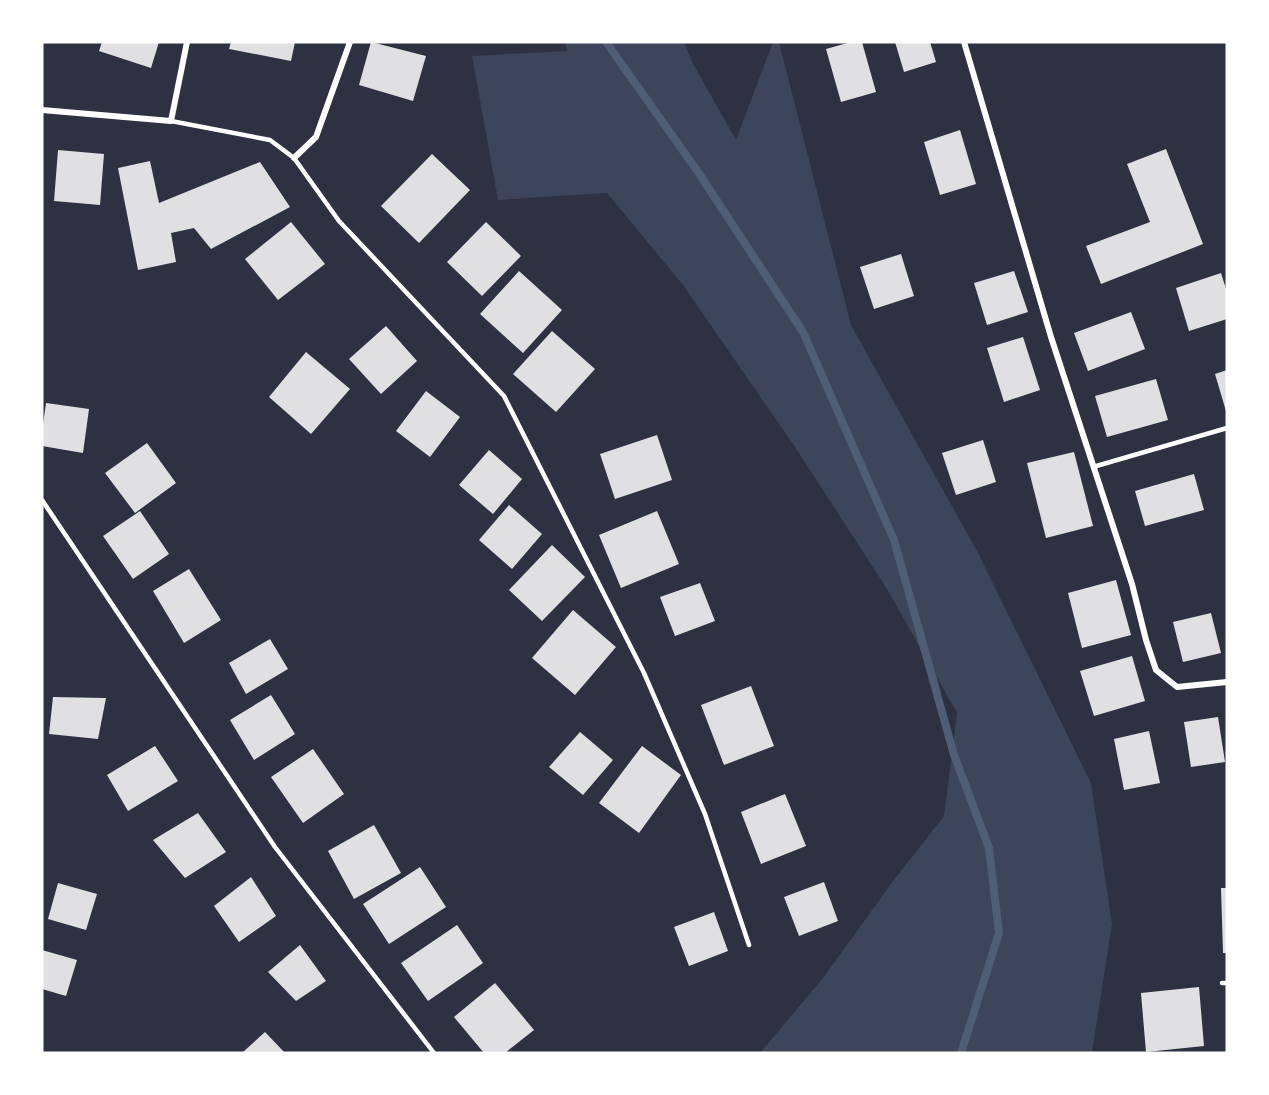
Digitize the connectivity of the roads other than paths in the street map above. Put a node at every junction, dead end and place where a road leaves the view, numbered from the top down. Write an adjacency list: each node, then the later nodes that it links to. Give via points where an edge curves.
1 (188, 42): 5 (street)
2 (350, 42): 6 (street, via 316,137)
3 (964, 42): 8 (street)
4 (42, 110): 5 (street)
5 (171, 121): 6 (lane, via 270,140)
6 (294, 158): 11 (lane, via 339,221 504,396 644,673 705,814)
7 (1227, 428): 8 (lane)
8 (1093, 467): 10 (street, via 1156,670 1177,687)
9 (42, 500): 12 (lane, via 275,847)
10 (1227, 682)
11 (749, 945)
12 (434, 1053)

